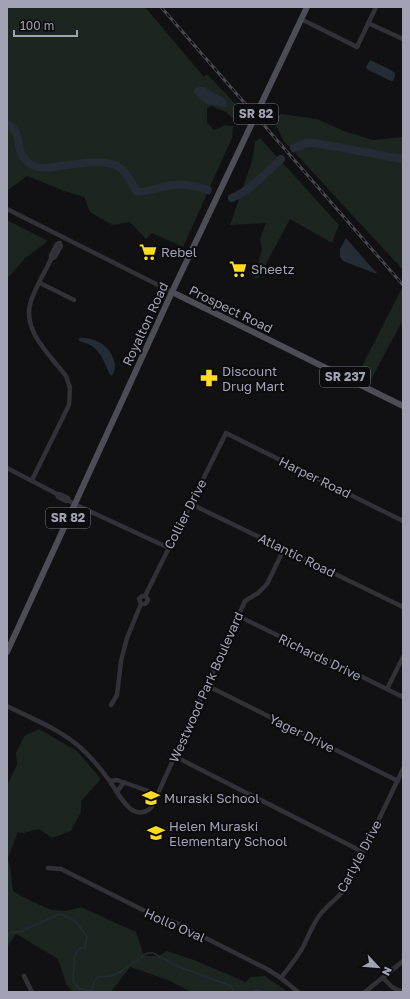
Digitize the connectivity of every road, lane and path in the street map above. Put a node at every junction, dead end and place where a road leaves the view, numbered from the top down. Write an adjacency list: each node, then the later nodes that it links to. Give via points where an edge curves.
1 (307, 7): 3 (main road, Royalton Road / SR 82)
2 (376, 7): 4 (street)
3 (301, 19): 4 (street, via 357,47); 9 (main road, Royalton Road / SR 82)
4 (368, 23): 5 (street)
5 (403, 39)
6 (7, 209): 7 (street, Prospect Road)
7 (63, 237): 8 (street); 9 (street, Prospect Road)
8 (40, 283): 10 (street); 14 (street, via 30,302 30,324 35,336 66,376 70,394 67,410)
9 (172, 292): 11 (main road, Prospect Road / SR 237); 15 (main road, Royalton Road / SR 82)
10 (74, 300)
11 (403, 406)
12 (226, 433): 16 (street, Collier Drive); 17 (street, Harper Road)
13 (7, 468): 14 (street)
14 (32, 480): 15 (street, via 68,498)
15 (71, 502): 18 (street); 22 (main road, Royalton Road / SR 82)
16 (191, 504): 18 (street, Collier Drive); 19 (street, Atlantic Road)
17 (403, 521)
18 (169, 548): 27 (street, Collier Drive, via 146,596 147,602 141,604 127,638 117,695)
19 (284, 549): 20 (street, Atlantic Road); 21 (street, Westwood Park Boulevard, via 267,584 245,601)
20 (403, 607)
21 (238, 616): 24 (street, Westwood Park Boulevard); 25 (street, Richards Drive)
22 (7, 652)
23 (403, 657): 25 (street)
24 (206, 685): 29 (street, Westwood Park Boulevard); 32 (street, Yager Drive)
25 (387, 689): 26 (street, Richards Drive)
26 (403, 697)
27 (111, 705)
28 (7, 706): 31 (street, via 70,739 94,761)
29 (174, 756): 34 (street, Westwood Park Boulevard); 36 (street)
30 (403, 769): 32 (street, Carlyle Drive)
31 (110, 781): 33 (street); 35 (street)
32 (398, 781): 36 (street, Carlyle Drive)
33 (124, 782): 35 (street); 35 (street, via 151,792 155,802 151,808 134,811)
34 (159, 791)
35 (117, 792)
36 (363, 852): 40 (street, Carlyle Drive, via 346,886 320,915 302,948)
37 (48, 868): 40 (street, Hollo Oval, via 61,869 141,909 176,923)
38 (403, 961): 41 (street)
39 (24, 976): 42 (street)
40 (281, 978): 43 (street, Hollo Oval)
41 (383, 978): 44 (street); 45 (street)
42 (32, 992)
43 (298, 992)
44 (365, 992)
45 (402, 992)

